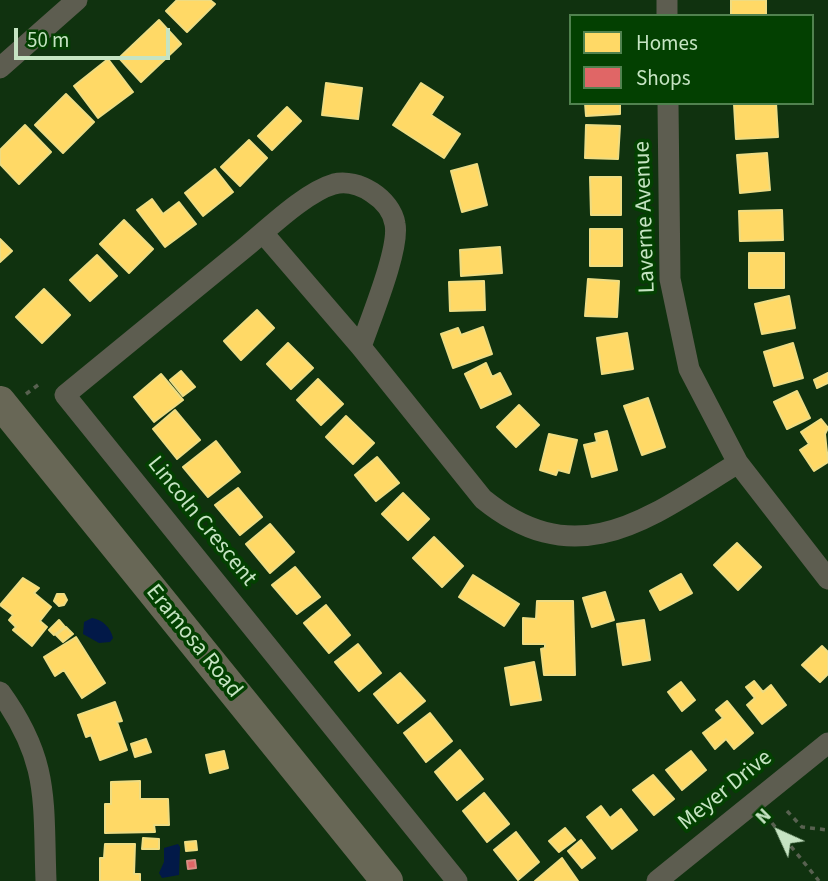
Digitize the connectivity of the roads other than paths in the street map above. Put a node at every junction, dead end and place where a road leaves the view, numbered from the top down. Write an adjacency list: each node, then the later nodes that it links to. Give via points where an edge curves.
1 (77, 0): 2 (street)
2 (0, 68)
3 (668, 105): 7 (street, Laverne Avenue, via 670,279 689,369)
4 (264, 233): 5 (street); 5 (street, Lincoln Crescent, via 317,191 336,184 354,184 384,203 396,225 394,244); 13 (street, Lincoln Crescent, via 65,395)
5 (361, 347): 7 (street, via 483,499 502,515 550,535 612,533 650,517)
6 (8, 393): 12 (main road, Eramosa Road)
7 (738, 463): 8 (street, Laverne Avenue)
8 (828, 579)
9 (0, 692): 11 (street, via 17,715 38,761 43,782)
10 (828, 743): 14 (street, Meyer Drive)
11 (46, 881)
12 (387, 881)
13 (457, 881)
14 (657, 881)

